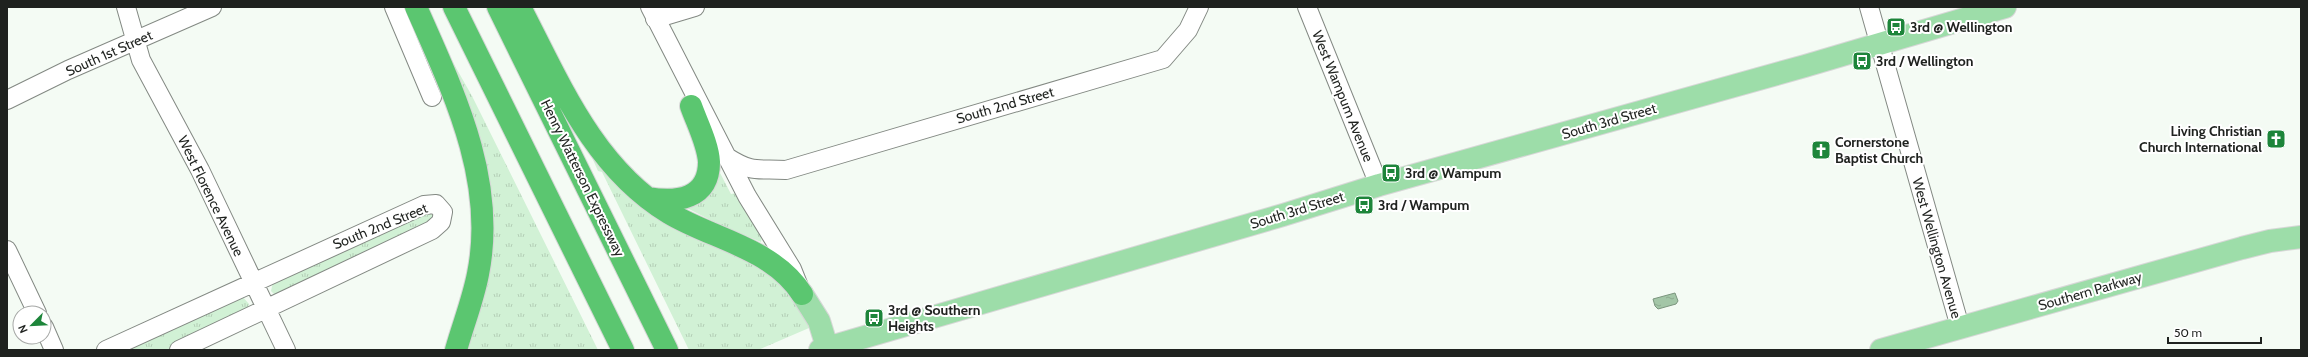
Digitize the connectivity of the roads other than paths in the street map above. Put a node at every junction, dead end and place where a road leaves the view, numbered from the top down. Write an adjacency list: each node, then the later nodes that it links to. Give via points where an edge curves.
1 (126, 7): 14 (street, West Florence Avenue)
2 (212, 7): 14 (street, South 1st Street)
3 (394, 7): 16 (street)
4 (416, 7): 35 (highway, via 470,140 480,184 482,230 478,274)
5 (454, 7): 36 (highway)
6 (498, 7): 37 (highway, Henry Watterson Expressway)
7 (520, 7): 23 (highway, via 586,132 617,170)
8 (695, 7): 13 (street)
9 (1199, 7): 20 (street, South 2nd Street, via 1188,30 1163,59)
10 (1307, 7): 22 (street, West Wampum Avenue)
11 (1869, 7): 15 (street, West Wellington Avenue)
12 (2006, 7): 15 (main road, South 3rd Street)
13 (653, 13): 18 (street, via 658,40); 19 (street)
14 (136, 41): 17 (street, South 1st Street); 26 (street, West Florence Avenue, via 141,60 200,170)
15 (1879, 44): 22 (main road, South 3rd Street); 30 (street, West Wellington Avenue)
16 (432, 97)
17 (7, 100)
18 (691, 106): 21 (street, via 730,182); 23 (highway, via 707,152 706,179 692,195 680,200)
19 (726, 157): 20 (street, South 2nd Street, via 748,169); 21 (street)
20 (786, 170): 21 (street, South 2nd Street, via 780,175)
21 (741, 185): 27 (street, via 792,269)
22 (1379, 185): 31 (main road, South 3rd Street, via 1283,216)
23 (648, 198): 27 (highway, via 668,212 767,260)
24 (2301, 237): 30 (main road, Southern Parkway, via 2242,248)
25 (7, 250): 28 (street)
26 (254, 283): 29 (street, West Florence Avenue); 29 (street, South 2nd Street, via 424,205 436,204 443,212 441,222 432,230); 32 (street, South 2nd Street)
27 (802, 294): 31 (main road, via 818,321)
28 (33, 305)
29 (266, 309): 33 (street, South 2nd Street); 34 (street, West Florence Avenue)
30 (1960, 327): 38 (main road, Southern Parkway)
31 (826, 349)
32 (106, 350)
33 (179, 350)
34 (286, 350)
35 (456, 350)
36 (623, 350)
37 (667, 350)
38 (1881, 350)

